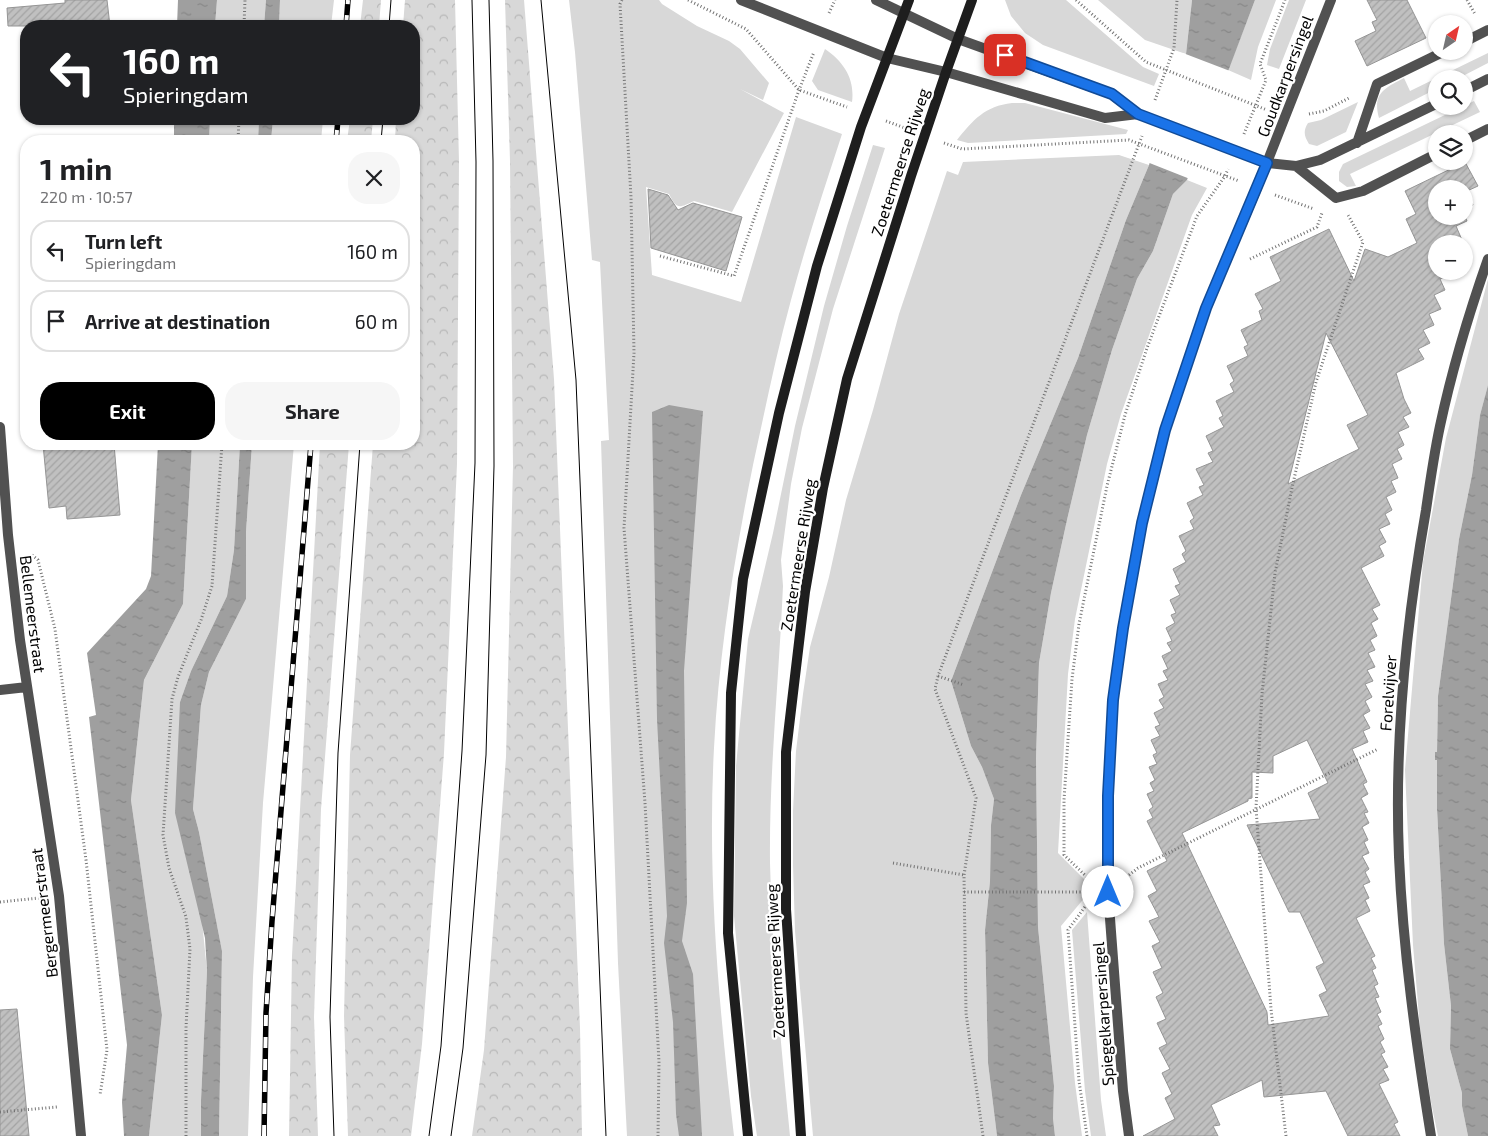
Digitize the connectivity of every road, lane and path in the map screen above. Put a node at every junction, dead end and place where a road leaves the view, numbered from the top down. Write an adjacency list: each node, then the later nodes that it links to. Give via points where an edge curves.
1 (245, 0): 13 (path)
2 (622, 0): 69 (path, via 634,353 624,528 659,1062)
3 (688, 0): 24 (path, via 746,29)
4 (741, 0): 17 (street)
5 (876, 0): 12 (street)
6 (909, 0): 12 (main road)
7 (972, 0): 15 (main road, Zoetermeerse Rijweg)
8 (1076, 0): 19 (path, via 1146,62)
9 (1177, 0): 19 (path, via 1174,48)
10 (1285, 0): 36 (path, via 1260,64 1266,80)
11 (1331, 0): 29 (street, Goudkarpersingel)
12 (904, 13): 15 (street); 17 (main road)
13 (244, 20)
14 (1488, 30): 16 (street)
15 (958, 38): 20 (main road, Zoetermeerse Rijweg); 28 (street, via 1112,94)
16 (1473, 38)
17 (887, 58): 20 (street); 27 (main road)
18 (1428, 59): 22 (street)
19 (1166, 70): 25 (path); 30 (path)
20 (946, 72): 28 (street, via 1105,118); 32 (main road, Zoetermeerse Rijweg)
21 (1488, 79): 23 (street)
22 (1377, 84): 29 (path, via 1324,111); 34 (street)
23 (1473, 86)
24 (799, 90): 27 (path); 45 (path, via 734,276)
25 (1244, 100)
26 (1428, 108): 34 (street)
27 (866, 114): 32 (path); 70 (main road, via 814,275 779,413 743,579 731,693 728,933)
28 (1138, 114): 30 (street)
29 (1286, 116): 38 (street, Goudkarpersingel)
30 (1151, 119): 35 (path); 36 (street)
31 (1488, 129): 33 (street)
32 (925, 136): 35 (path, via 962,149 1129,140); 71 (main road, Zoetermeerse Rijweg, via 847,379 804,592 786,752 786,909)
33 (1473, 136)
34 (1357, 143): 39 (street, via 1320,160)
35 (1141, 145): 40 (path); 51 (path)
36 (1236, 152): 38 (street); 40 (path)
37 (1428, 158): 42 (street)
38 (1267, 163): 39 (street); 41 (street, Spiegelkarpersingel)
39 (1296, 166): 42 (street, via 1336,198)
40 (1225, 176): 41 (path); 61 (path, via 1197,216 1144,356 1107,486 1079,624 1072,679 1064,855)
41 (1257, 188): 44 (path); 47 (street, Spiegelkarpersingel)
42 (1363, 191): 56 (path, via 1343,206 1363,242 1316,382 1277,563 1262,694)
43 (1328, 211): 44 (path)
44 (1323, 212): 47 (path, via 1317,227)
45 (660, 256)
46 (1488, 259): 55 (street, Forelvijver, via 1440,425 1409,614)
47 (1221, 274): 61 (street, Spiegelkarpersingel, via 1206,308 1165,430 1142,523 1113,700)
48 (0, 427): 50 (street, Bellemeerstraat)
49 (222, 450): 68 (path, via 212,586 172,699 163,835 169,868 186,917 190,950)
50 (8, 535): 53 (street, Bellemeerstraat); 64 (path, via 38,560 55,629 107,1050)
51 (938, 676): 52 (path); 58 (path, via 935,689 976,798)
52 (964, 685)
53 (27, 687): 54 (street, Bellemeerstraat); 62 (street, Bergermeerstraat)
54 (0, 690)
55 (1400, 740): 56 (path); 76 (street, Forelvijver, via 1399,856 1405,943)
56 (1256, 808): 61 (path, via 1138,868); 75 (path, via 1271,1009)
57 (893, 863): 58 (path)
58 (964, 875): 60 (path)
59 (1063, 891): 60 (path)
60 (964, 892): 72 (path, via 966,1013)
61 (1108, 892): 73 (path, via 1088,904 1068,930 1079,1081); 74 (street, Spiegelkarpersingel, via 1123,1091)
62 (59, 896): 63 (path); 65 (street, Bergermeerstraat)
63 (0, 902)
64 (100, 1100)
65 (79, 1106): 66 (path); 67 (street, Bergermeerstraat)
66 (0, 1112)
67 (81, 1136)
68 (186, 1136)
69 (658, 1136)
70 (748, 1136)
71 (801, 1136)
72 (983, 1136)
73 (1087, 1136)
74 (1130, 1136)
75 (1286, 1136)
76 (1430, 1136)

